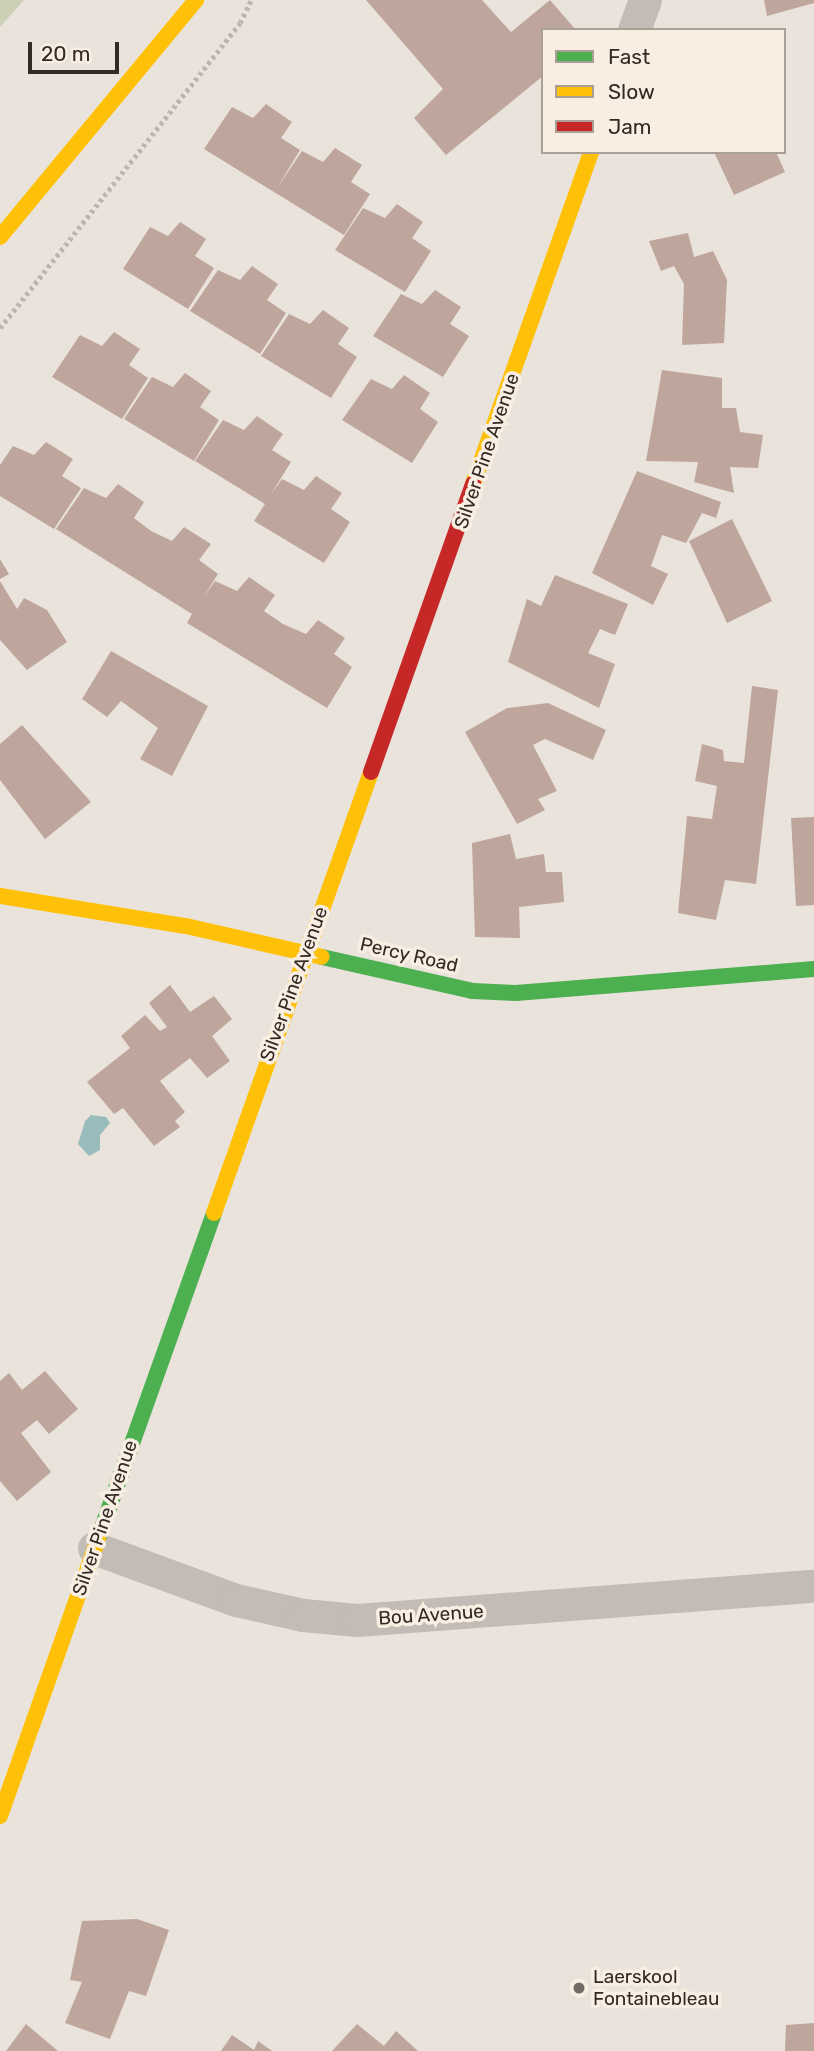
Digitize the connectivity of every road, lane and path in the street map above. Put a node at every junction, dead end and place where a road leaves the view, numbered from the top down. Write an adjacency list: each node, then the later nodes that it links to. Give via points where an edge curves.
1 (173, 0): 6 (street)
2 (196, 0): 8 (street)
3 (251, 0): 9 (path, via 240,23)
4 (645, 0): 5 (street)
5 (635, 28)
6 (139, 41)
7 (590, 154): 11 (street, Silver Pine Avenue)
8 (0, 237)
9 (0, 328)
10 (0, 896): 11 (street, Percy Road, via 102,909)
11 (306, 951): 12 (street, Percy Road, via 443,986 516,993); 13 (street, Silver Pine Avenue)
12 (814, 969)
13 (94, 1548): 14 (street, Bou Avenue, via 236,1600 303,1615 357,1620); 15 (street, Silver Pine Avenue)
14 (814, 1586)
15 (0, 1816)

